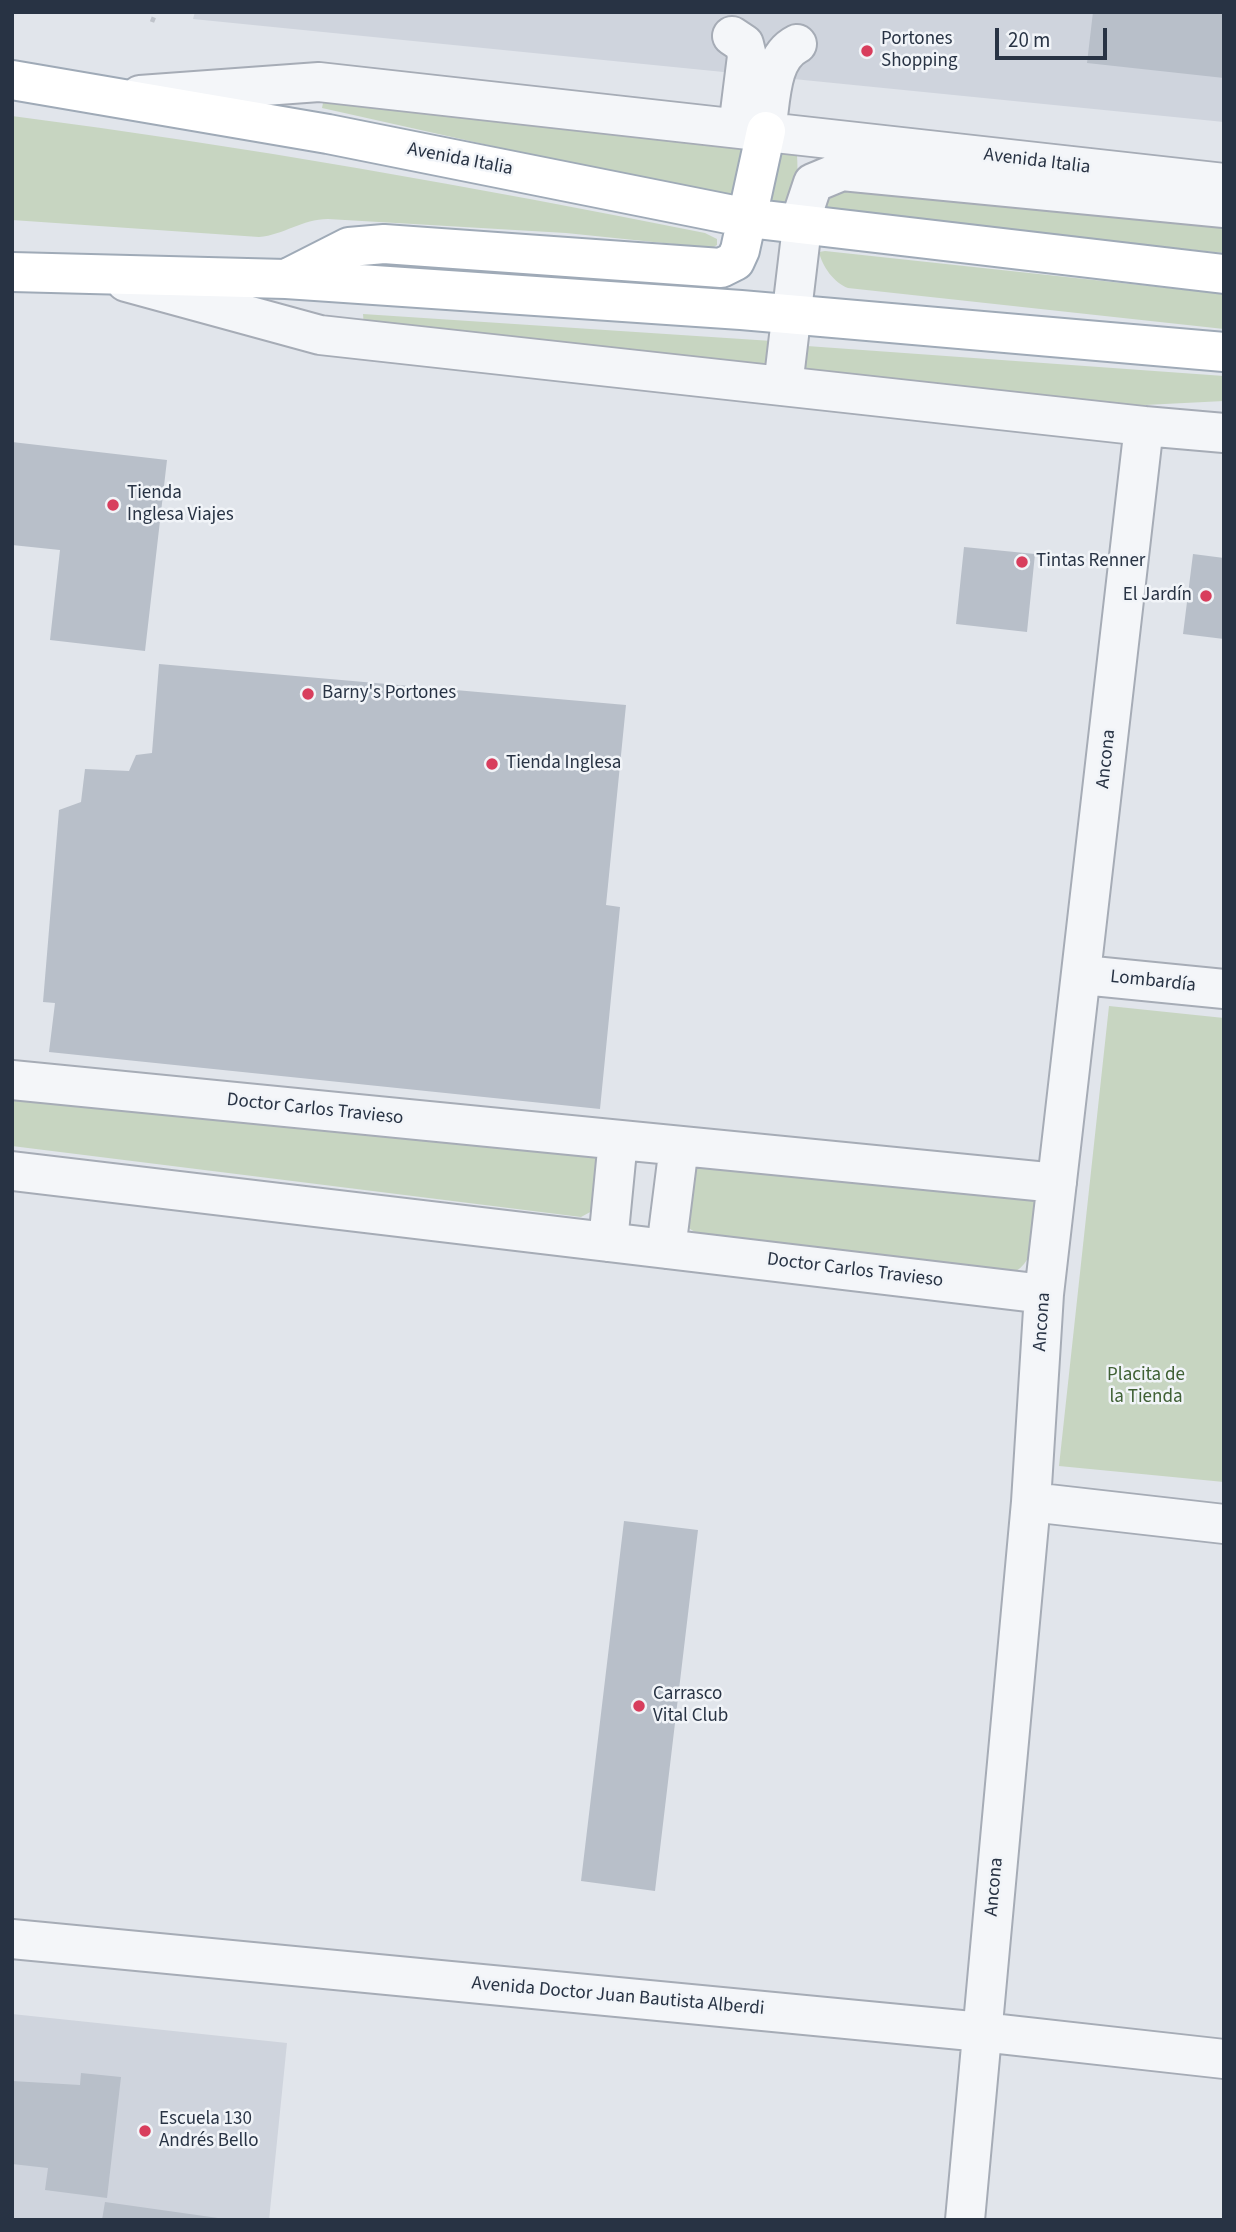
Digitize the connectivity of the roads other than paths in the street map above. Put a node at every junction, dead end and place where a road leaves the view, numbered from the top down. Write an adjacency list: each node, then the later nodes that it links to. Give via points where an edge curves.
1 (732, 36): 5 (street, via 744,44 747,56)
2 (797, 44): 5 (street, via 786,49 779,60)
3 (12, 80): 4 (main road, Avenida Italia)
4 (117, 97): 5 (street, Avenida Italia, via 319,82); 8 (main road, Avenida Italia)
5 (752, 129): 6 (street, Avenida Italia); 8 (main road)
6 (1224, 183)
7 (1224, 208): 9 (street, Avenida Italia, via 842,171 813,183)
8 (748, 218): 9 (main road, Avenida Italia); 13 (main road, via 736,261 721,268 384,244 349,247)
9 (803, 226): 11 (main road, Avenida Italia); 14 (street, Avenida Italia)
10 (12, 272): 12 (main road)
11 (1224, 274)
12 (103, 276): 13 (main road); 16 (street, via 320,335)
13 (286, 279): 14 (main road)
14 (792, 314): 15 (main road); 16 (street, Avenida Italia)
15 (1224, 352)
16 (783, 386): 17 (street)
17 (1144, 426): 18 (street); 19 (street, Ancona)
18 (1224, 433)
19 (1083, 975): 20 (street, Lombardía); 25 (street, Ancona)
20 (1224, 989)
21 (12, 1080): 22 (street, Doctor Carlos Travieso)
22 (618, 1140): 23 (street, Doctor Carlos Travieso); 26 (street)
23 (679, 1146): 25 (street, Doctor Carlos Travieso); 27 (street)
24 (12, 1171): 26 (street, Doctor Carlos Travieso)
25 (1057, 1183): 28 (street, Ancona)
26 (608, 1242): 27 (street, Doctor Carlos Travieso)
27 (666, 1249): 28 (street, Doctor Carlos Travieso)
28 (1044, 1294): 29 (street, Ancona)
29 (1031, 1502): 30 (street); 32 (street, Ancona)
30 (1224, 1524)
31 (12, 1939): 32 (street, Avenida Doctor Juan Bautista Alberdi)
32 (982, 2032): 33 (street, Avenida Doctor Juan Bautista Alberdi); 34 (street, Ancona)
33 (1224, 2059)
34 (965, 2220)

